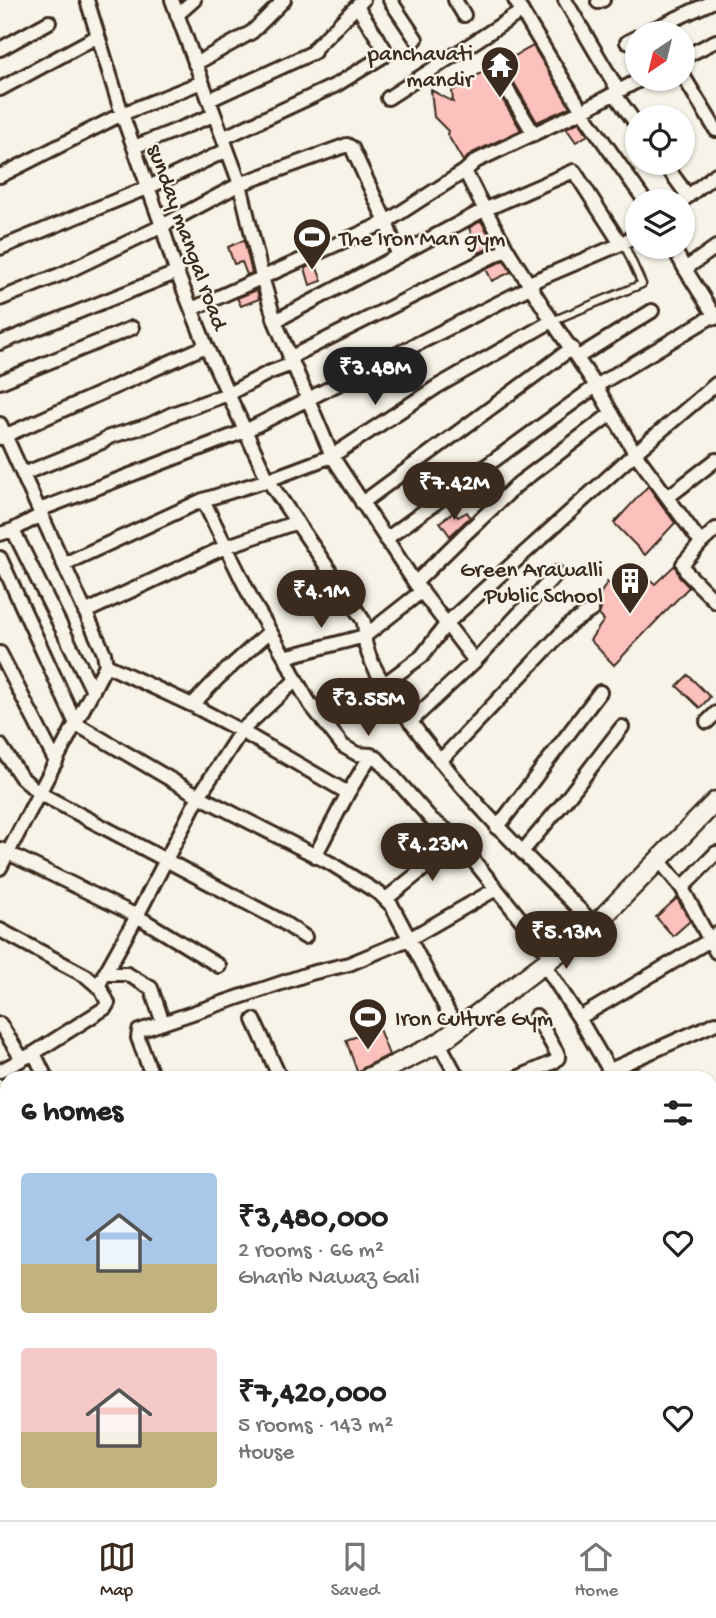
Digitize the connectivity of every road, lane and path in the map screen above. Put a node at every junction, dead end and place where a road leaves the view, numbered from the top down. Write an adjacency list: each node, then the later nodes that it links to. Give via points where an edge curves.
1 (87, 0): 15 (street, sunday mangal road)
2 (172, 0): 11 (street)
3 (194, 0): 11 (street)
4 (284, 0): 20 (street, via 252,32)
5 (390, 0): 16 (street)
6 (456, 0): 12 (street)
7 (565, 0): 25 (street)
8 (716, 0): 13 (street)
9 (360, 3): 28 (street, via 314,52); 35 (street, via 385,55)
10 (518, 6): 27 (street); 30 (street)
11 (177, 15): 20 (street)
12 (464, 15)
13 (671, 21)
14 (49, 22): 18 (street)
15 (98, 36): 24 (street); 31 (street, sunday mangal road)
16 (416, 39)
17 (716, 41): 19 (street)
18 (0, 49)
19 (695, 52)
20 (195, 64): 22 (street)
21 (498, 74): 34 (street)
22 (202, 82): 28 (street); 31 (street)
23 (625, 87): 25 (street)
24 (0, 89)
25 (616, 91): 29 (street); 30 (street)
26 (692, 91): 33 (street)
27 (388, 98)
28 (209, 100): 32 (street)
29 (625, 106)
30 (582, 111): 34 (street); 42 (street)
31 (121, 114): 36 (street, sunday mangal road); 39 (street)
32 (214, 115): 35 (street); 36 (street)
33 (716, 130)
34 (534, 134): 37 (street)
35 (225, 144): 40 (street); 41 (street)
36 (134, 146): 41 (street, sunday mangal road)
37 (465, 171): 44 (street); 45 (street)
38 (716, 174): 43 (street)
39 (0, 176)
40 (240, 184): 45 (street, via 349,145); 46 (street); 56 (street)
41 (149, 187): 46 (street, sunday mangal road); 50 (street)
42 (637, 189)
43 (695, 191)
44 (484, 209): 48 (street, via 574,171); 51 (street); 52 (street)
45 (386, 222): 52 (street); 56 (street)
46 (162, 226): 55 (street, sunday mangal road); 58 (street)
47 (625, 241): 48 (street)
48 (622, 243): 57 (street); 63 (lane, via 642,284)
49 (716, 247): 54 (street)
50 (0, 248)
51 (507, 249): 57 (street); 68 (street)
52 (398, 254): 62 (street)
53 (680, 259): 54 (street)
54 (685, 269): 61 (street)
55 (178, 272): 59 (street, sunday mangal road); 65 (street)
56 (262, 277): 59 (street); 62 (street)
57 (531, 285): 63 (street); 73 (street)
58 (0, 299)
59 (192, 309): 66 (street, sunday mangal road)
60 (652, 311): 67 (street)
61 (715, 316): 71 (street)
62 (275, 321): 68 (street)
63 (552, 321): 67 (street); 78 (street, via 438,386)
64 (132, 328): 69 (street)
65 (0, 343)
66 (206, 346): 72 (street, sunday mangal road); 76 (street)
67 (575, 353): 71 (street); 84 (street)
68 (291, 361): 72 (street); 73 (street)
69 (0, 382)
70 (716, 384): 77 (street)
71 (596, 386): 74 (street); 90 (street)
72 (228, 394): 75 (street, sunday mangal road); 80 (street)
73 (308, 400): 75 (street); 78 (street)
74 (612, 413): 77 (street); 96 (street, via 519,484 464,535)
75 (245, 431): 81 (street, sunday mangal road); 85 (street)
76 (2, 432): 80 (street)
77 (635, 453): 82 (street); 100 (street)
78 (332, 456): 81 (street); 84 (street)
79 (716, 460): 82 (street)
80 (23, 474): 85 (street)
81 (268, 480): 83 (street); 86 (street, sunday mangal road)
82 (668, 497): 91 (street)
83 (203, 500): 92 (street); 94 (street)
84 (362, 503): 90 (street)
85 (40, 512): 88 (street); 94 (street)
86 (298, 522): 92 (street); 102 (street, sunday mangal road, via 363,620)
87 (716, 529): 91 (street)
88 (13, 530): 89 (street); 109 (street)
89 (0, 534)
90 (386, 539): 96 (street)
91 (701, 542): 97 (street, via 683,566)
92 (225, 548): 99 (street); 101 (street)
93 (0, 558): 114 (street)
94 (64, 564): 99 (street)
95 (557, 573): 105 (street)
96 (418, 587): 100 (street); 102 (street)
97 (716, 602)
98 (592, 610): 119 (street, via 570,624)
99 (85, 612): 106 (street)
100 (447, 623): 105 (street); 108 (street, via 422,656)
101 (269, 632): 104 (street); 111 (street)
102 (365, 636): 104 (street); 108 (street, sunday mangal road)
103 (0, 653): 120 (street)
104 (285, 657): 107 (street)
105 (475, 662): 113 (street)
106 (106, 665): 109 (street); 111 (street)
107 (296, 680): 112 (street); 116 (street)
108 (384, 684): 112 (street); 113 (street, sunday mangal road)
109 (93, 691): 114 (street)
110 (600, 692): 125 (street)
111 (192, 705): 116 (street)
112 (323, 721): 118 (street, via 343,746)
113 (410, 722): 119 (street, sunday mangal road)
114 (76, 724): 120 (street); 123 (street)
115 (622, 727): 128 (street)
116 (241, 731): 122 (street); 123 (street)
117 (0, 745): 121 (street)
118 (372, 755): 122 (street); 126 (street, via 432,820)
119 (440, 761): 125 (street, sunday mangal road)
120 (56, 762): 121 (street)
121 (39, 793): 127 (street); 131 (street)
122 (348, 793): 130 (street)
123 (199, 796): 130 (street); 131 (street)
124 (716, 802): 132 (street)
125 (498, 828): 128 (street, sunday mangal road)
126 (458, 841): 135 (street); 136 (street)
127 (4, 851): 133 (street); 137 (street)
128 (522, 852): 138 (street, sunday mangal road)
129 (716, 853): 134 (street)
130 (315, 856): 136 (street)
131 (166, 859): 137 (street); 140 (street)
132 (659, 860): 134 (street); 138 (street)
133 (0, 868)
134 (682, 888): 142 (street)
135 (496, 889): 141 (street); 143 (street)
136 (386, 898): 141 (street)
137 (137, 916): 144 (street); 145 (street)
138 (595, 925): 143 (street)
139 (0, 930): 145 (street)
140 (305, 937)
141 (409, 939): 149 (street, via 349,964); 152 (street)
142 (714, 942): 147 (street)
143 (548, 961): 147 (street); 152 (street)
144 (219, 966)
145 (101, 980): 149 (street, via 127,974 151,988); 154 (street, via 106,1007)
146 (536, 1016): 162 (street, via 558,1058)
147 (579, 1018): 163 (street)
148 (254, 1020): 159 (street)
149 (163, 1023): 158 (street, via 137,1035)
150 (716, 1023): 164 (street)
151 (0, 1024): 155 (street)
152 (457, 1029): 153 (street)
153 (439, 1043): 160 (street); 161 (street)
154 (34, 1053): 155 (street); 157 (street)
155 (22, 1059): 156 (street)
156 (0, 1071)
157 (43, 1071)
158 (150, 1071)
159 (277, 1071)
160 (382, 1071)
161 (454, 1071)
162 (533, 1071)
163 (610, 1071)
164 (618, 1071)

